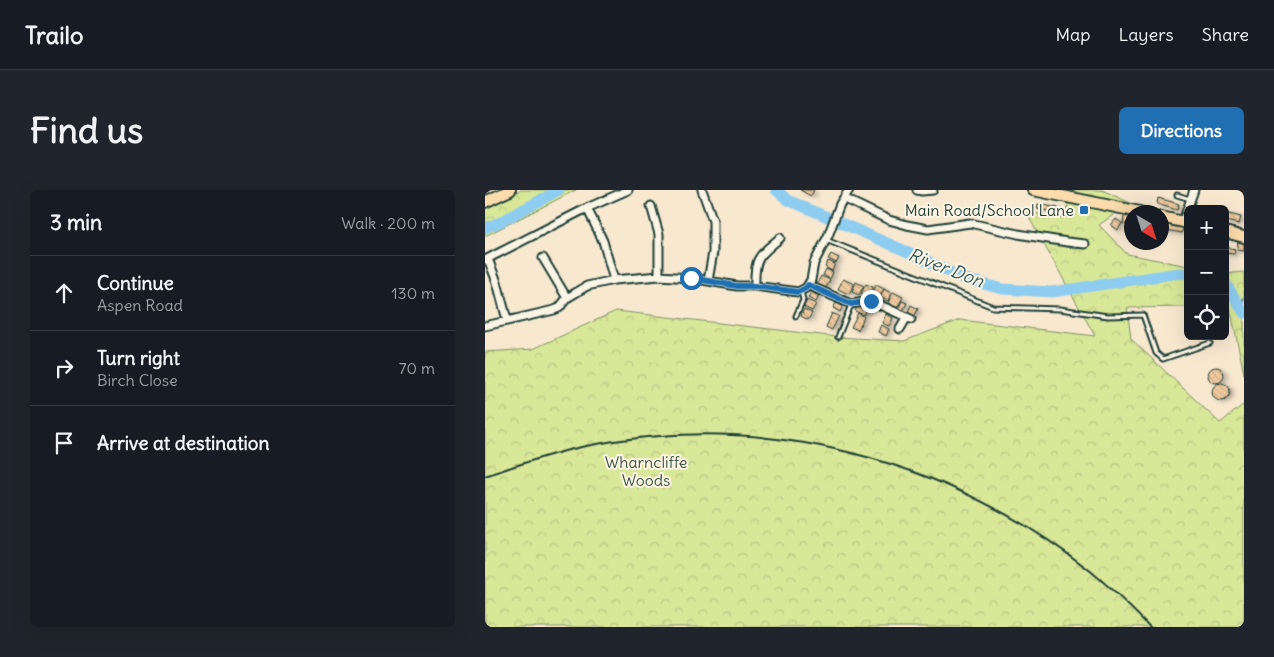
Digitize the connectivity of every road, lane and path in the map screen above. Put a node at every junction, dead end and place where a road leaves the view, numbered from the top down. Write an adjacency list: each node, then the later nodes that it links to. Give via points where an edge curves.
1 (510, 190): 11 (main road)
2 (628, 190): 15 (street)
3 (702, 190): 28 (street, via 713,222 713,252)
4 (849, 190): 12 (street)
5 (917, 190): 6 (street)
6 (933, 190)
7 (1033, 190): 16 (main road)
8 (1193, 190): 10 (street)
9 (1177, 195): 10 (lane)
10 (1191, 199): 13 (street)
11 (485, 202)
12 (843, 202): 22 (street); 23 (street, via 907,226 928,229 970,223)
13 (1189, 205)
14 (651, 206): 26 (street, via 659,234)
15 (587, 208): 25 (street); 27 (street, via 603,241)
16 (1124, 209)
17 (1169, 219): 18 (main road)
18 (1184, 222)
19 (1229, 233): 20 (main road)
20 (1244, 237)
21 (780, 238): 30 (street, via 759,257)
22 (827, 238): 29 (street, via 814,263); 39 (lane, via 993,307 1108,316 1143,315 1156,353 1163,359)
23 (1085, 244)
24 (543, 258): 32 (street, via 550,277)
25 (487, 259): 35 (street)
26 (659, 276): 27 (street); 28 (street)
27 (614, 280): 32 (street, via 587,286)
28 (708, 281): 30 (street)
29 (808, 285): 31 (street); 33 (street)
30 (755, 286): 31 (street)
31 (800, 291): 34 (lane, via 803,300)
32 (567, 298): 35 (street, via 554,310)
33 (851, 304): 37 (street, via 871,301 909,318); 38 (lane)
34 (796, 316)
35 (507, 320): 36 (street)
36 (485, 326)
37 (899, 329)
38 (838, 337)
39 (1210, 343)

